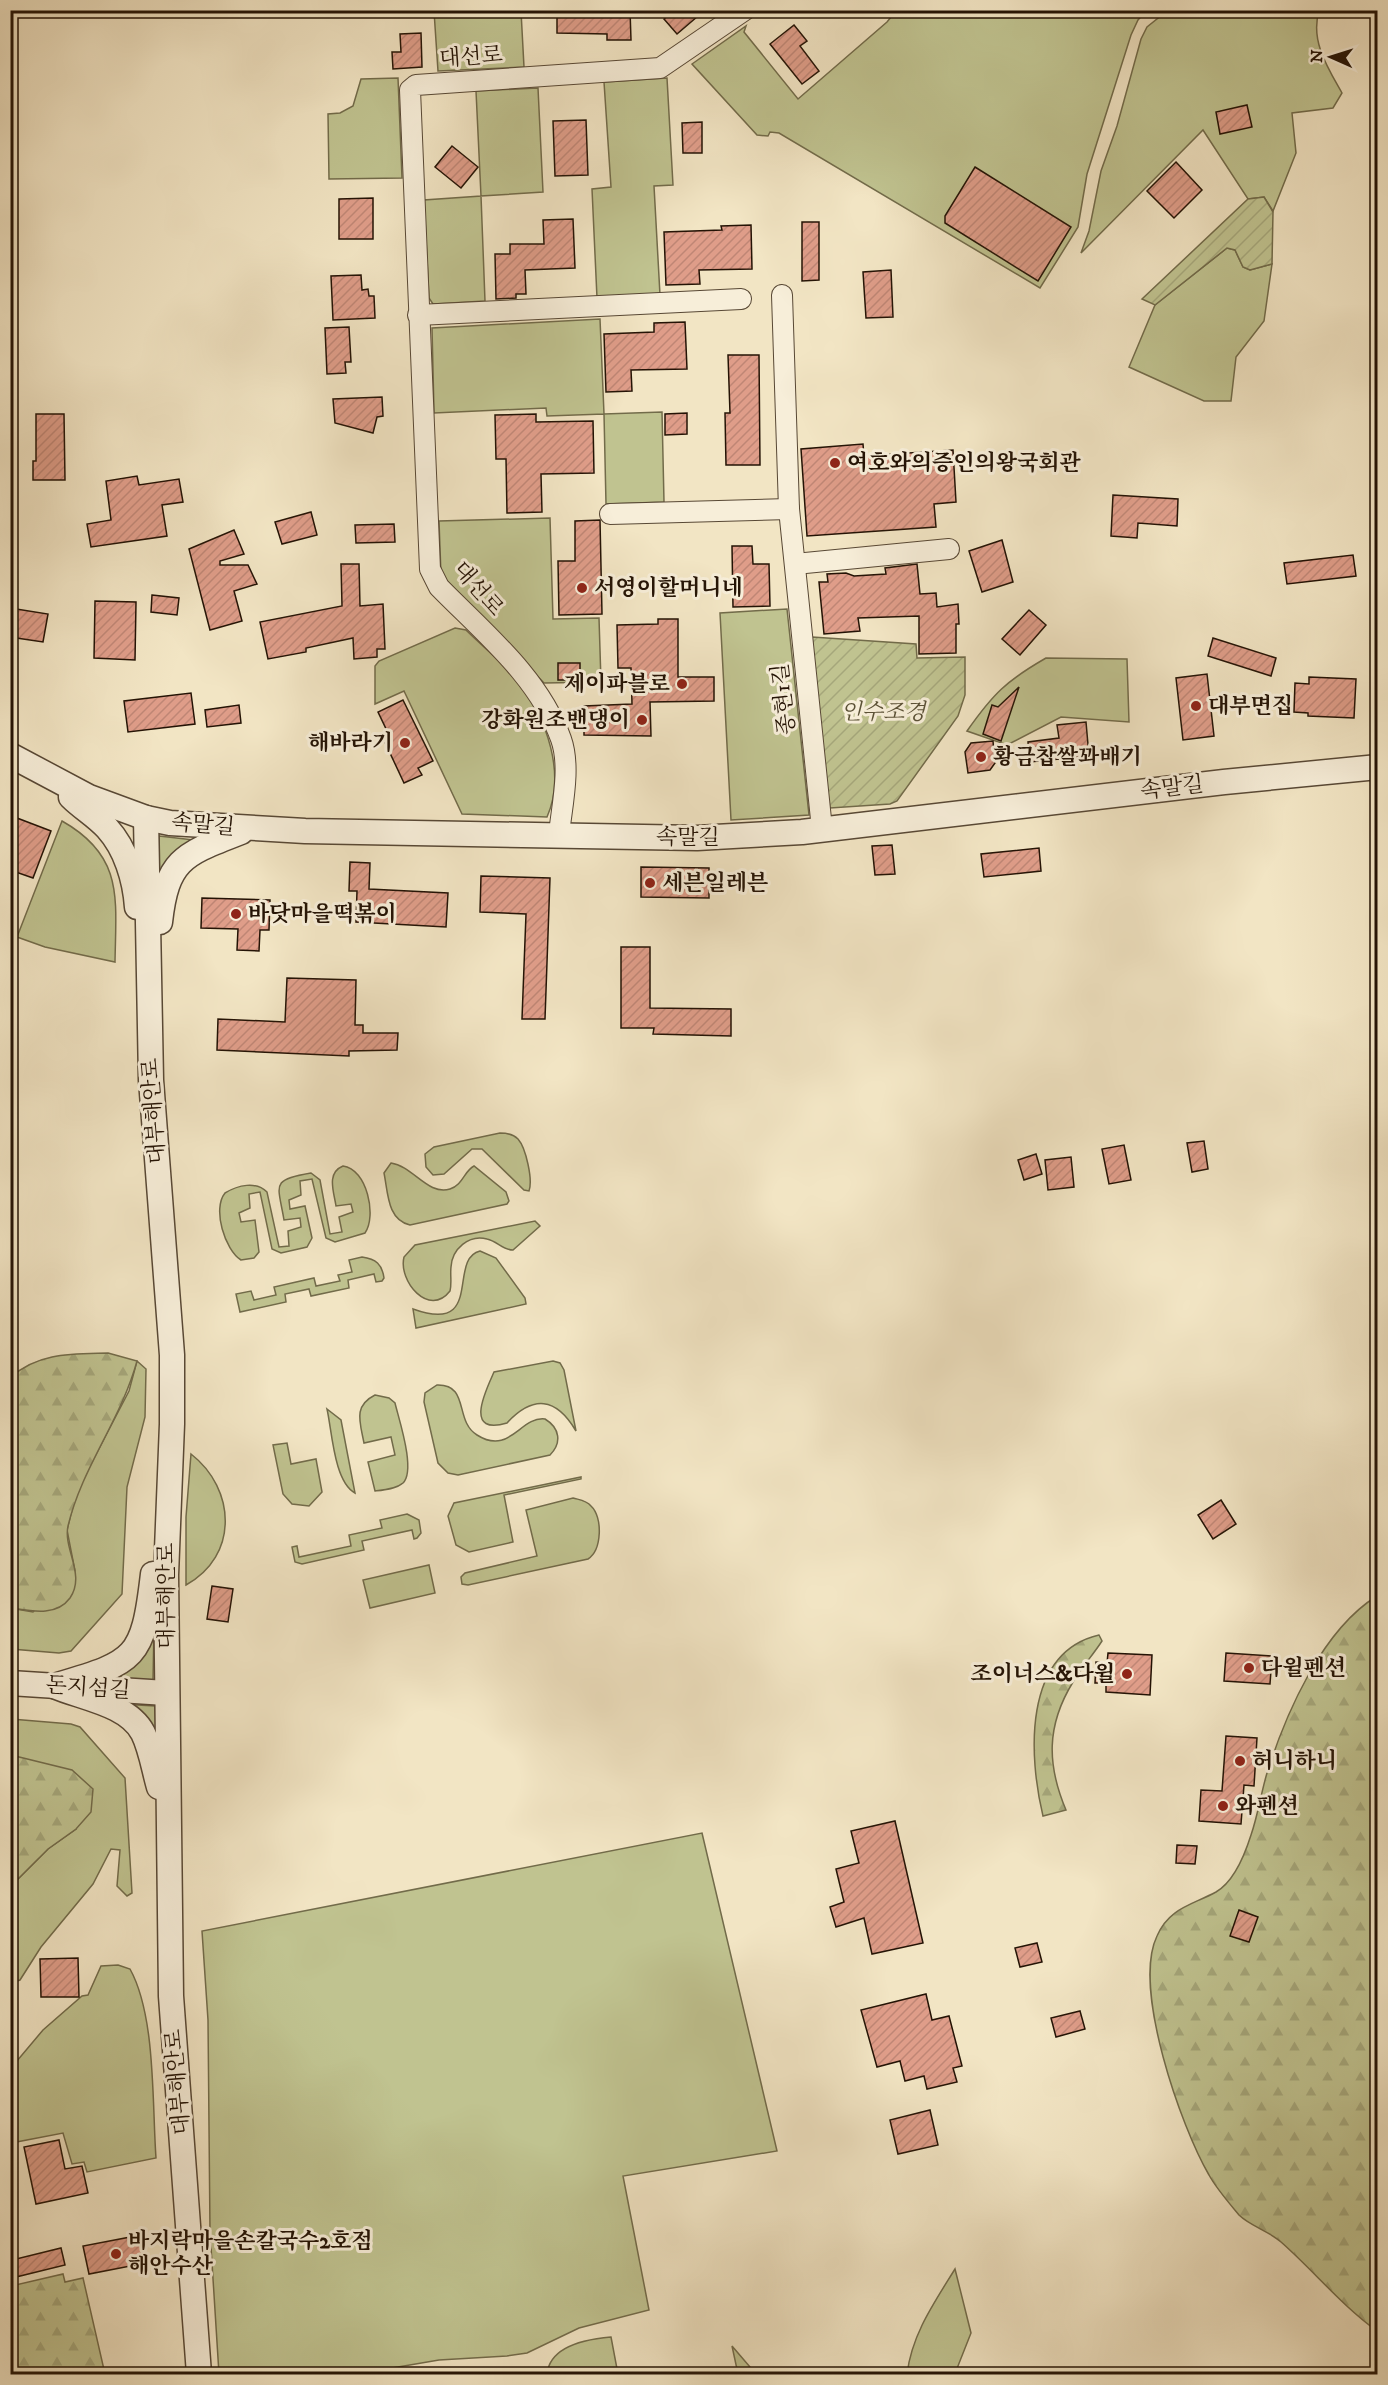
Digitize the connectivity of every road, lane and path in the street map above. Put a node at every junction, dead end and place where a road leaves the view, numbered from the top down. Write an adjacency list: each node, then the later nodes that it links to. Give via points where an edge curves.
1 (745, 10): 4 (street, 대선로, via 660,68 416,85 410,90)
2 (782, 295): 5 (street, 종현1길)
3 (741, 298): 4 (street)
4 (418, 315): 15 (street, 대선로, via 430,569 439,587 531,682 561,739 564,764)
5 (789, 508): 6 (street); 8 (street, 종현1길)
6 (610, 514)
7 (949, 549): 8 (street)
8 (795, 564): 14 (street, 종현1길)
9 (10, 755): 11 (street, 속말길)
10 (1377, 767): 14 (street, 속말길)
11 (60, 783): 12 (street, 속말길); 17 (street, via 107,828 128,865 138,919 139,1048)
12 (146, 818): 13 (street, 속말길); 16 (street, 대부해안로)
13 (250, 829): 15 (street, 속말길); 16 (street, via 184,858 166,883 160,922 159,1007)
14 (822, 829): 15 (street, 속말길, via 716,837)
15 (559, 834)
16 (150, 1037): 17 (street, 대부해안로)
17 (151, 1080): 18 (street, 대부해안로, via 169,1311)
18 (172, 1424): 20 (street, via 159,1480 153,1575 141,1638 127,1658 112,1668); 21 (street, 대부해안로, via 166,1536)
19 (10, 1683): 20 (street, 돈지섬길)
20 (54, 1686): 21 (street, 돈지섬길); 22 (street, via 113,1707 138,1726 147,1742)
21 (166, 1693): 22 (street, 대부해안로)
22 (169, 1836): 23 (street, 대부해안로, via 171,1996)
23 (199, 2374)

